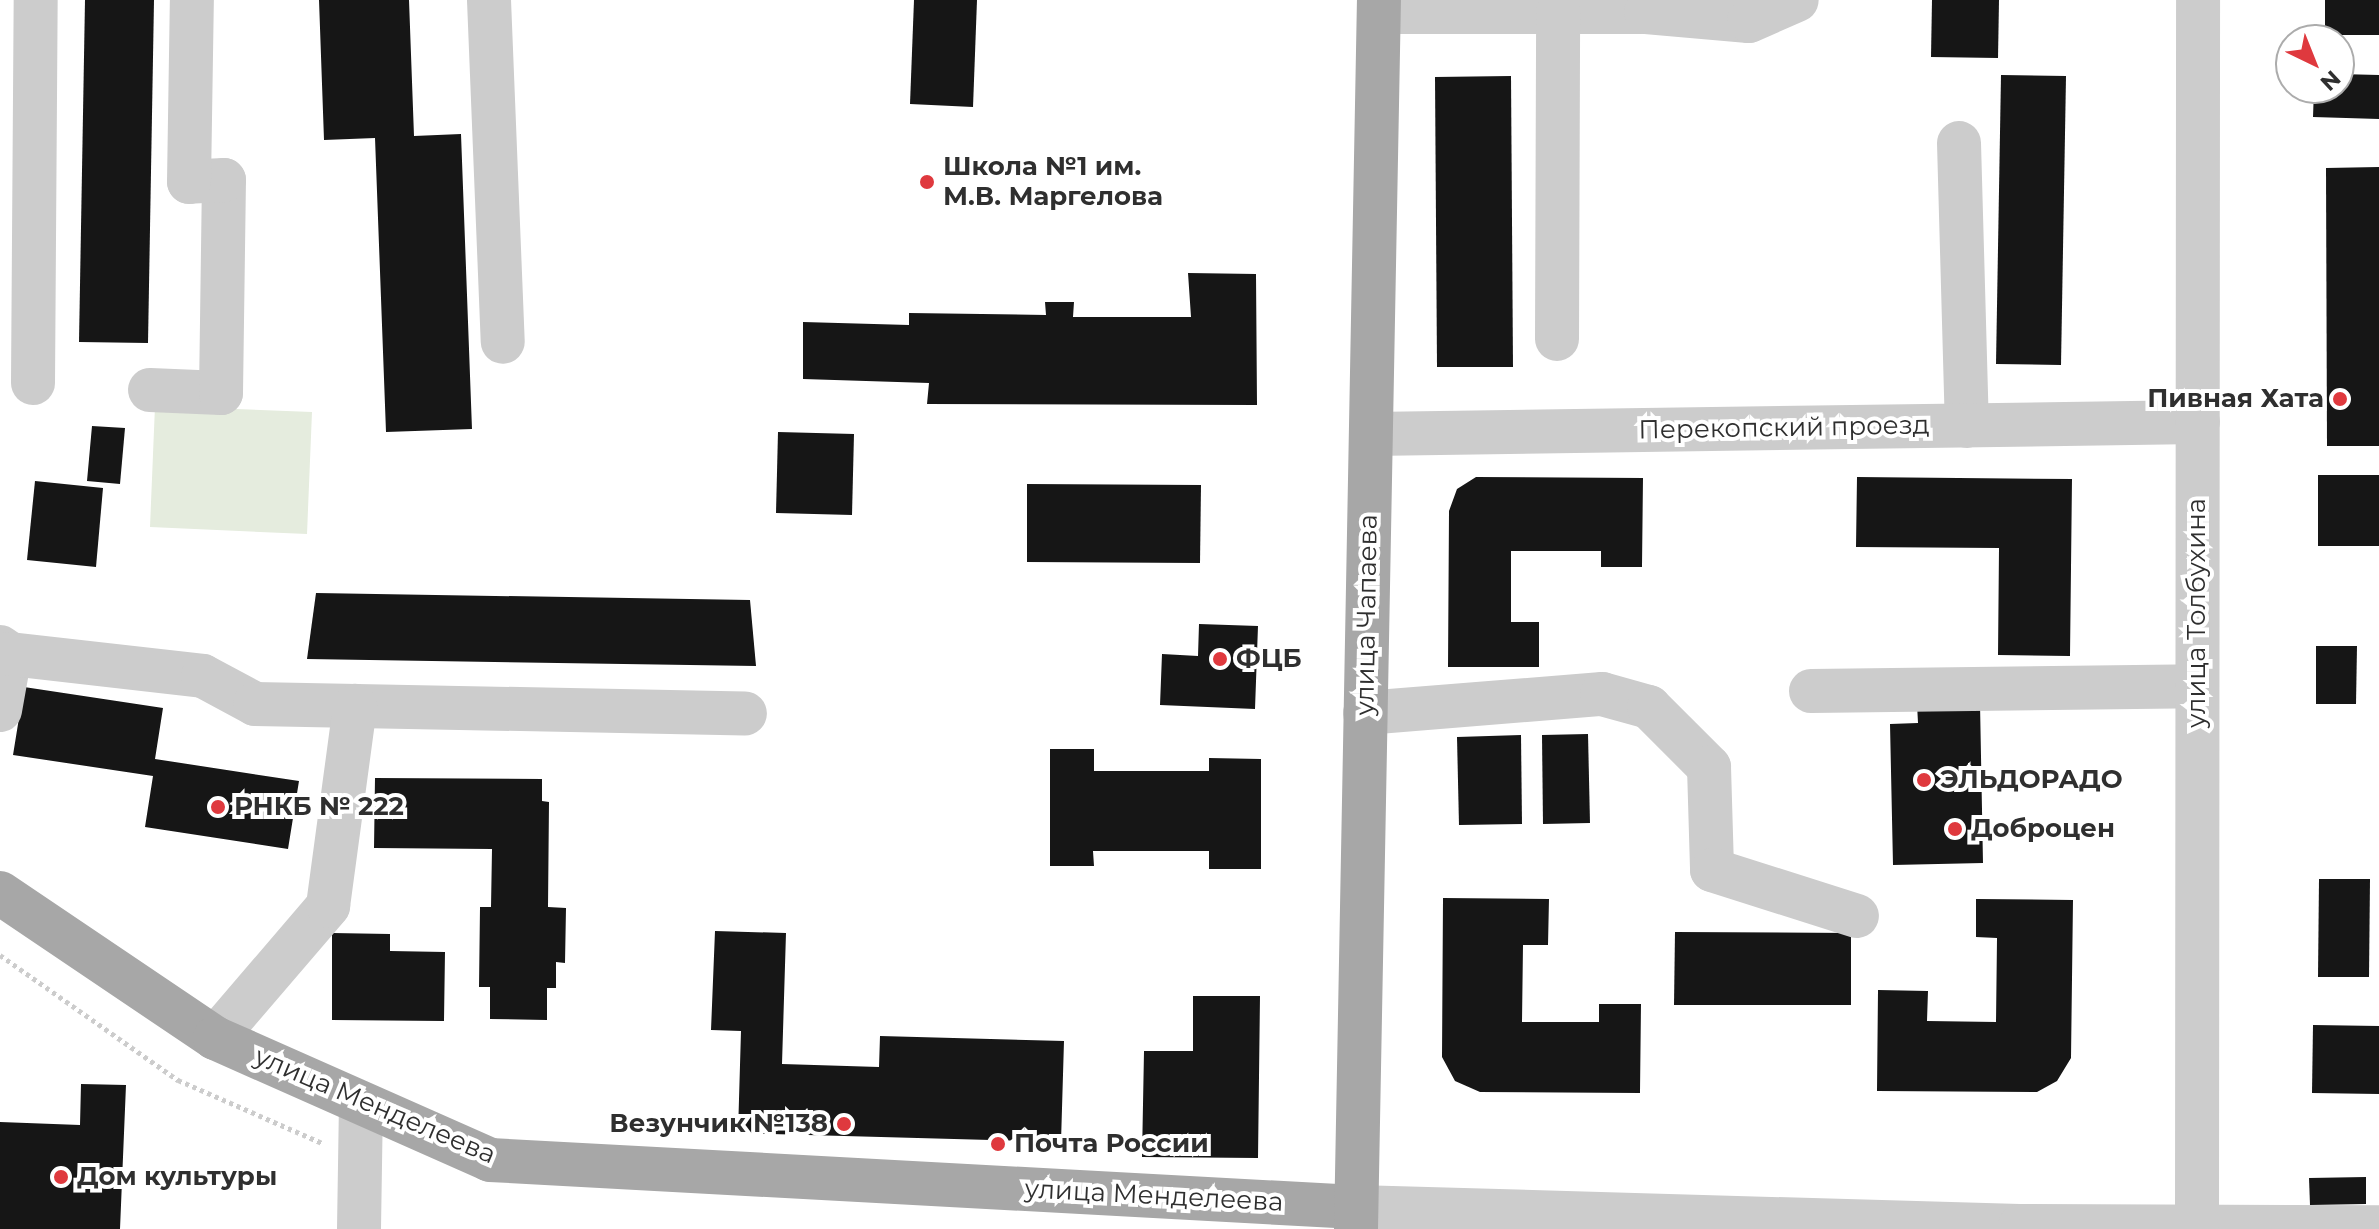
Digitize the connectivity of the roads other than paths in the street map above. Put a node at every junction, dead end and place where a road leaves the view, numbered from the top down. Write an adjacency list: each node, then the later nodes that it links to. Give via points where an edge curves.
1 (36, 0): 9 (street)
2 (192, 0): 13 (street, via 189,182 224,180 221,393)
3 (489, 0): 11 (street)
4 (1797, 0): 7 (street, via 1749,21 1646,12)
5 (2198, 0): 14 (street, улица Толбухина)
6 (1379, 6): 7 (street); 16 (main road, улица Чапаева)
7 (1558, 12): 10 (street)
8 (1959, 143): 15 (street)
9 (17, 162): 12 (street)
10 (1557, 339)
11 (503, 342)
12 (22, 372)
13 (150, 390)
14 (2198, 422): 15 (street, Перекопский проезд); 18 (street, улица Толбухина)
15 (1967, 426): 16 (street, Перекопский проезд)
16 (1371, 434): 23 (main road, улица Чапаева)
17 (5, 650): 20 (street, via 203,676 255,704); 21 (street)
18 (2197, 686): 19 (street); 29 (street, улица Толбухина)
19 (1811, 691)
20 (355, 706): 22 (street); 26 (street, via 328,906)
21 (0, 710)
22 (745, 713)
23 (1365, 713): 25 (street, via 1602,694 1649,707 1709,767 1712,870); 28 (main road, улица Чапаева)
24 (0, 893): 26 (main road, улица Менделеева)
25 (1857, 916)
26 (215, 1038): 27 (main road, улица Менделеева)
27 (361, 1106): 28 (main road, улица Менделеева, via 490,1160); 32 (street)
28 (1356, 1218): 31 (street, улица Менделеева)
29 (2197, 1226): 30 (street, улица Менделеева); 31 (street, улица Менделеева)
30 (2363, 1227)
31 (2020, 1228)
32 (359, 1229)

